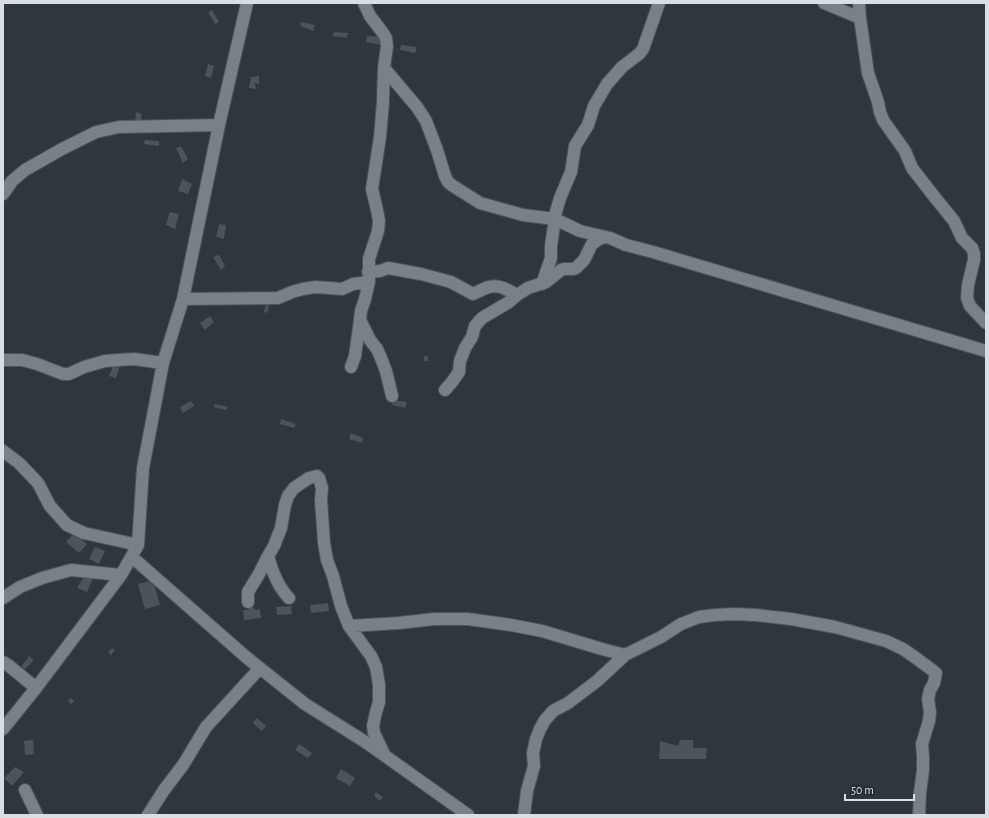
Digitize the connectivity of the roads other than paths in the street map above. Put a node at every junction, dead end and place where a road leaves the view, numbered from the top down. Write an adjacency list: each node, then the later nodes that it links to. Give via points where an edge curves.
1 (247, 3): 8 (street)
2 (364, 3): 7 (street, via 386,38)
3 (659, 3): 10 (street, via 643,49 614,75 594,106 588,125 576,146 571,172 560,198)
4 (824, 3): 6 (street)
5 (859, 3): 6 (street)
6 (860, 18): 17 (street, via 868,73 883,120 905,151 912,168 972,248 974,260 967,298 970,306)
7 (384, 68): 10 (street, via 426,121 448,182 480,203 523,215); 12 (street, via 380,137 372,189 378,231 369,259)
8 (219, 125): 9 (street, via 119,127 96,132 25,170 12,181); 15 (street)
9 (3, 194)
10 (555, 220): 11 (street, via 580,231); 13 (street, via 551,258)
11 (605, 237): 13 (street, via 592,244 584,260 576,268 561,270); 18 (street)
12 (368, 277): 14 (street, via 388,268 450,282 473,294 495,286); 15 (street, via 342,289 315,287 278,298); 16 (street)
13 (542, 284): 14 (street)
14 (517, 295): 22 (street, via 482,318 475,326 460,361 459,372)
15 (184, 299): 20 (street)
16 (360, 320): 21 (street); 23 (street, via 381,358)
17 (986, 323)
18 (986, 351)
19 (3, 360): 20 (street, via 22,360 63,374 111,360 134,359)
20 (163, 363): 25 (street, via 143,468)
21 (351, 367)
22 (445, 390)
23 (392, 396)
24 (3, 451): 25 (street, via 38,483 50,506 68,525 84,533)
25 (138, 544): 27 (street)
26 (268, 556): 30 (street, via 276,578); 31 (street, via 248,592); 32 (street, via 281,528 288,496 294,488 317,476 322,488 327,560)
27 (132, 557): 28 (street); 35 (street)
28 (121, 575): 29 (street, via 71,570 20,586); 36 (street)
29 (3, 598)
30 (289, 598)
31 (248, 602)
32 (349, 626): 33 (street, via 399,624 434,619 468,620 511,625); 38 (street, via 376,667 379,702 374,733)
33 (625, 655): 43 (street, via 597,681 553,711 545,720 533,753 534,766); 44 (street, via 699,617 734,614 791,619 835,627 886,641 902,649 936,673 928,699 929,721 922,744 923,770)
34 (3, 662): 36 (street)
35 (260, 668): 38 (street, via 305,704); 41 (street, via 206,727 184,765)
36 (36, 688): 37 (street)
37 (3, 729)
38 (385, 756): 42 (street)
39 (25, 790): 40 (street)
40 (38, 815)
41 (148, 815)
42 (468, 815)
43 (524, 815)
44 (919, 815)

